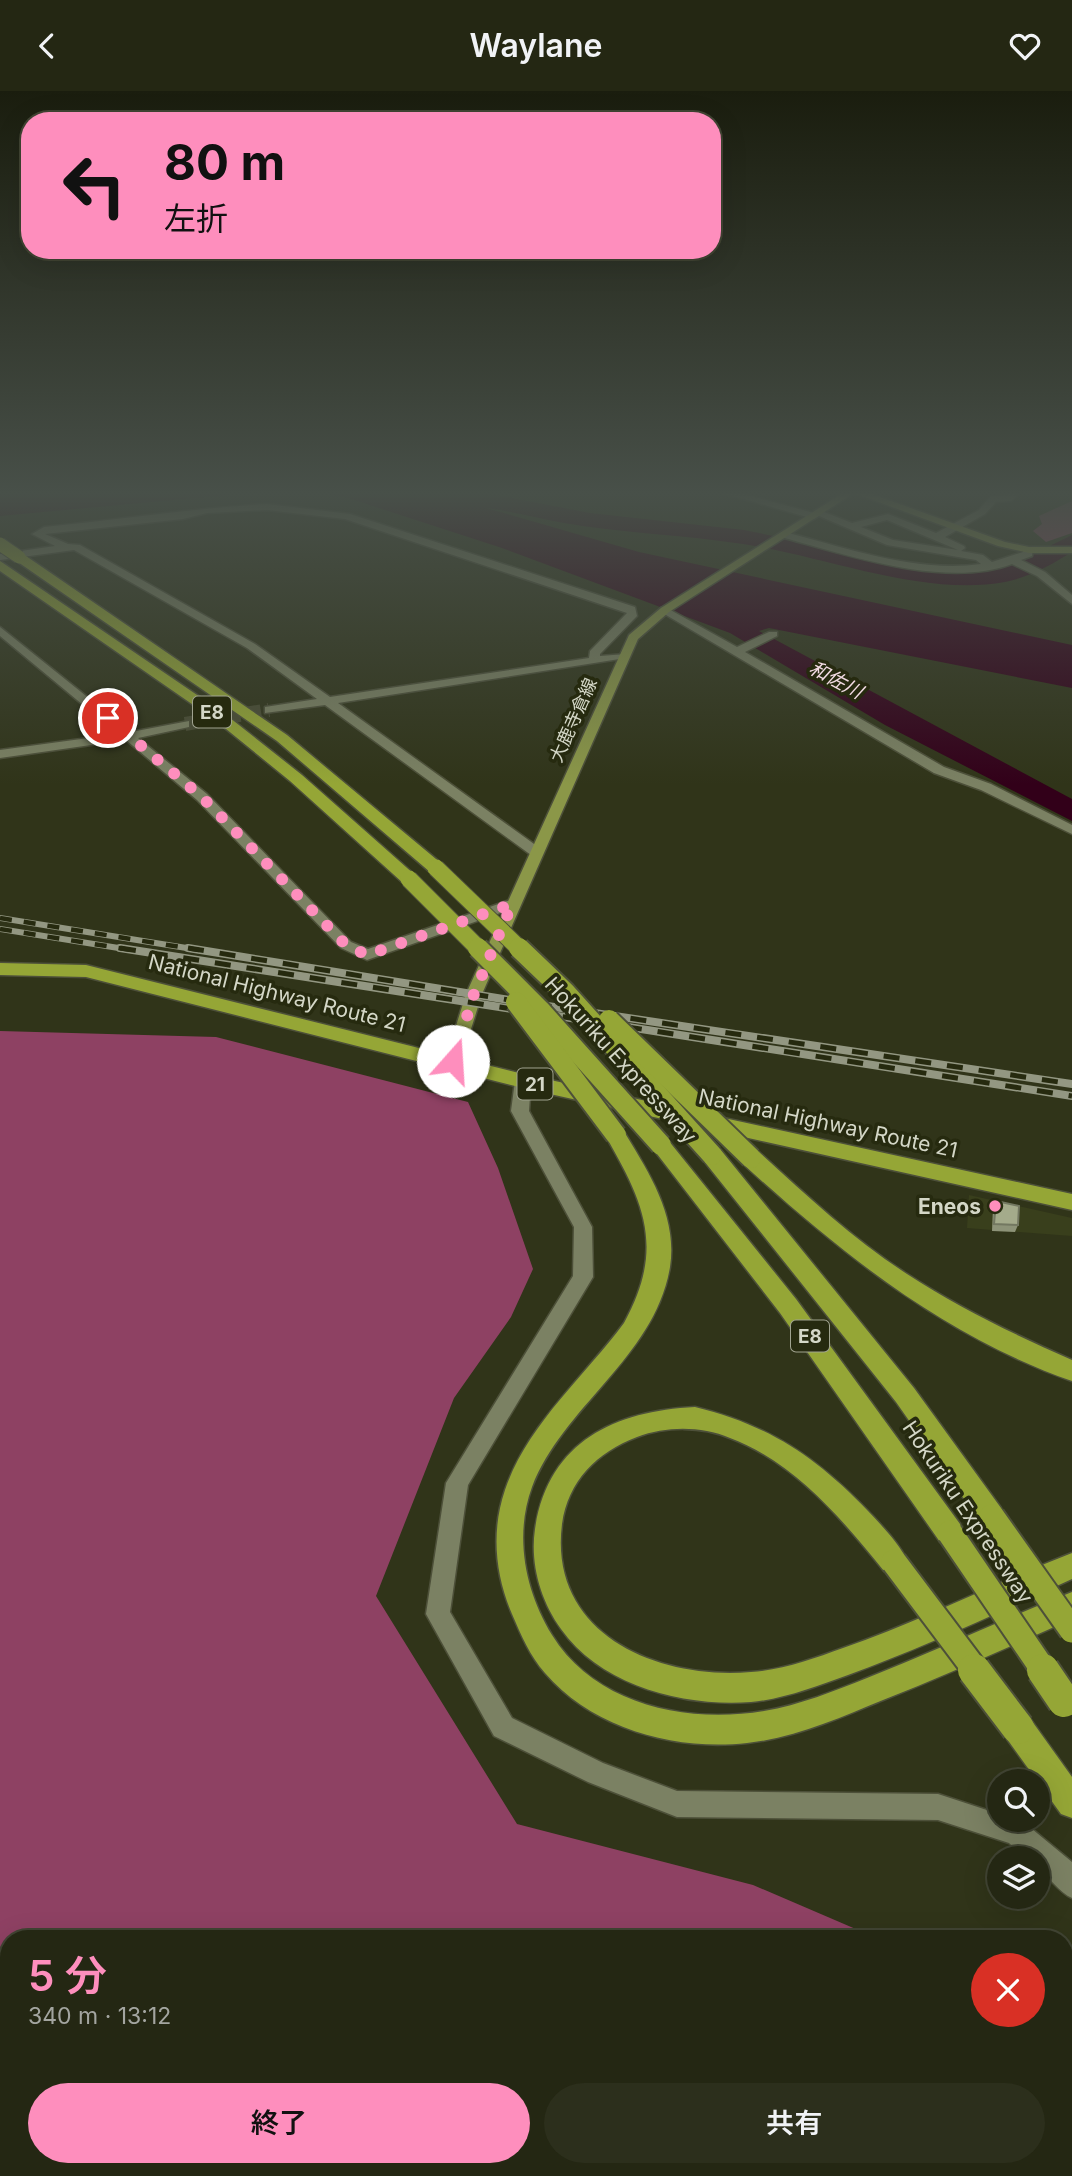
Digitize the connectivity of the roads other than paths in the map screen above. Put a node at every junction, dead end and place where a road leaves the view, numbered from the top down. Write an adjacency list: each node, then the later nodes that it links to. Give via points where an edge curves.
1 (37, 590): 19 (highway, E8, via 220,717 329,807)
2 (67, 590): 21 (highway, Hokuriku Expressway / E8, bridge, via 282,738)
3 (153, 590): 12 (street, via 251,646)
4 (574, 590): 11 (street, via 631,609 633,614 594,653)
5 (696, 590): 6 (main road, 大鹿寺倉線)
6 (668, 608): 9 (street); 10 (main road, 大鹿寺倉線, via 633,636)
7 (0, 630): 15 (street)
8 (773, 635): 9 (street)
9 (740, 649): 17 (street, via 939,770 986,786)
10 (622, 656): 11 (street); 18 (main road, 大鹿寺倉線)
11 (595, 660): 12 (street)
12 (332, 702): 13 (street); 18 (street)
13 (269, 710)
14 (185, 724): 15 (street)
15 (130, 736): 16 (street); 20 (street, via 202,797 346,945 367,955)
16 (0, 754)
17 (1072, 830)
18 (536, 852): 20 (main road, 大鹿寺倉線)
19 (405, 880): 28 (highway, bridge, via 521,1008 579,1081 640,1176 660,1240 659,1269 634,1328 538,1451 519,1488 510,1533 511,1572 525,1616 548,1657 583,1690 632,1717 694,1730 764,1726 832,1706); 30 (highway, Hokuriku Expressway / E8, bridge, via 540,1010 661,1145 788,1306)
20 (512, 904): 23 (main road, 大鹿寺倉線, via 474,994)
21 (493, 921): 26 (highway, bridge, via 587,1000 751,1158 875,1264 939,1307); 29 (highway, Hokuriku Expressway / E8, bridge, via 565,992 712,1155 905,1395)
22 (0, 969): 23 (highway, National Highway Route 21 / 21, via 86,971)
23 (453, 1061): 24 (highway, National Highway Route 21 / 21)
24 (523, 1081): 25 (highway, National Highway Route 21 / 21); 32 (street, via 520,1111 583,1227 583,1277 457,1483 438,1614 503,1727 597,1773 677,1804 938,1807 1017,1833 1066,1874)
25 (1072, 1202)
26 (1072, 1371)
27 (1072, 1566): 31 (highway, bridge, via 910,1637 808,1675 751,1687 693,1688 643,1675 599,1651 567,1614 550,1573 546,1538 552,1500 572,1467 599,1443 632,1425 671,1418 746,1431 828,1486 863,1521 894,1562 1018,1728)
28 (1072, 1605)
29 (1072, 1630)
30 (1068, 1708)
31 (1072, 1803)
32 (1072, 1885)

